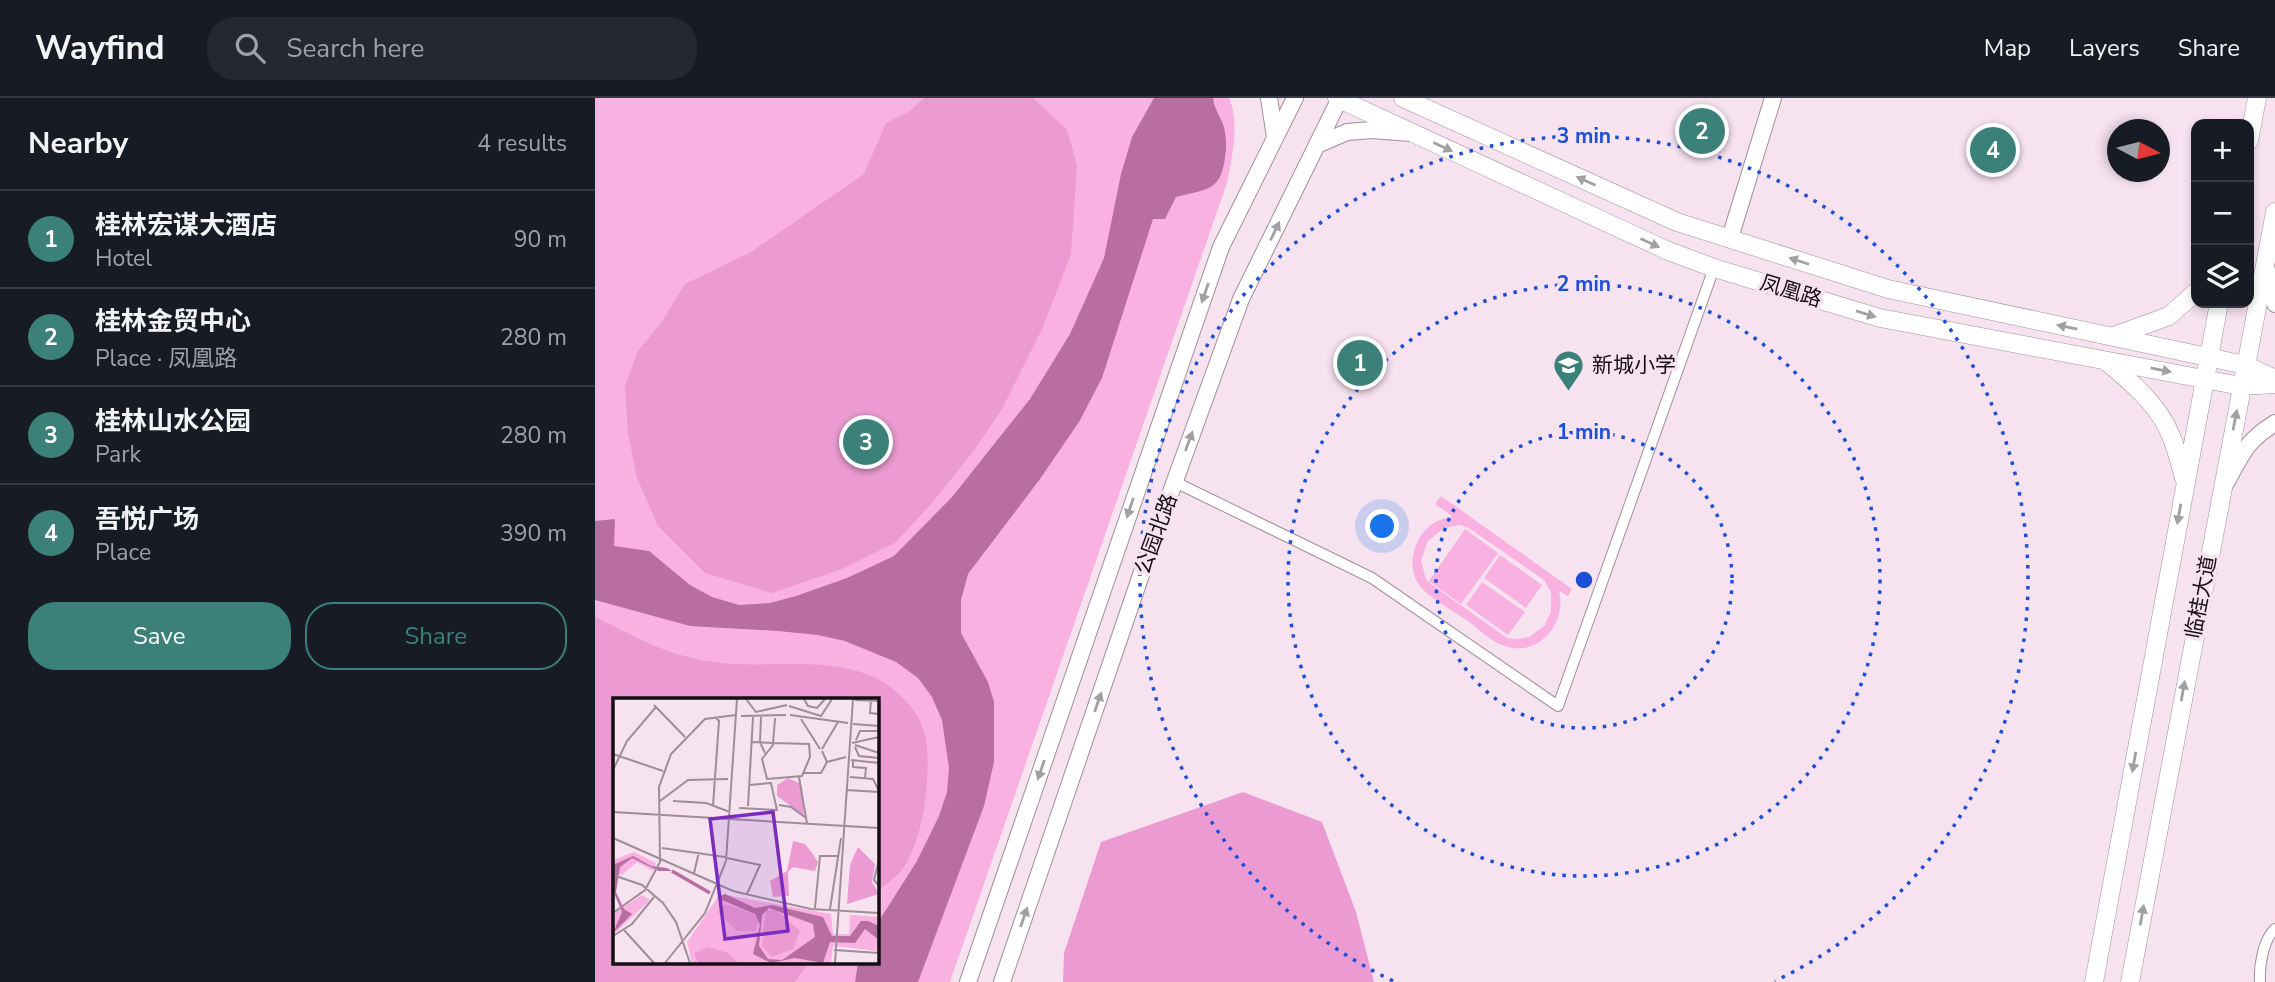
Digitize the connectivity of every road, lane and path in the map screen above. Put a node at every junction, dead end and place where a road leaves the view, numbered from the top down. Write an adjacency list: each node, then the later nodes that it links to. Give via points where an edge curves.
1 (1269, 98): 11 (main road)
2 (1295, 98): 11 (main road, 公园北路)
3 (1339, 98): 10 (main road, 凤凰路); 12 (main road, 公园北路)
4 (1403, 98): 8 (main road, 凤凰路)
5 (1762, 98): 14 (main road)
6 (1773, 98): 14 (main road)
7 (2257, 98): 9 (main road)
8 (1419, 103): 14 (main road, 凤凰路, one-way to 8, via 1677,222)
9 (2253, 119)
10 (1413, 133): 12 (main road, via 1347,132); 16 (main road, 凤凰路, one-way to 16)
11 (1275, 138): 32 (main road, 公园北路, one-way to 32, via 1221,247)
12 (1317, 145): 28 (main road, 公园北路, one-way to 12, via 1241,299)
13 (2275, 212): 15 (main road, 临桂大道)
14 (1725, 237): 20 (main road, 凤凰路, one-way to 14, via 1888,289)
15 (2265, 262): 18 (main road); 23 (main road, 临桂大道)
16 (1714, 268): 22 (main road, 凤凰路, one-way to 22, via 1880,318); 28 (street, via 1558,706 1372,578)
17 (2191, 296): 20 (main road, via 2169,316)
18 (2275, 304)
19 (2217, 308): 21 (main road, 临桂大道)
20 (2112, 337): 21 (main road, 凤凰路)
21 (2209, 356): 23 (main road, 凤凰路); 24 (main road, 临桂大道)
22 (2104, 360): 24 (main road, 凤凰路, one-way to 24); 29 (main road, via 2159,413)
23 (2245, 365): 25 (main road, 凤凰路); 26 (main road, 临桂大道)
24 (2204, 379): 26 (main road, 凤凰路); 29 (main road, 临桂大道)
25 (2275, 382): 26 (main road, 凤凰路)
26 (2241, 386): 30 (main road, 临桂大道, one-way to 26)
27 (2275, 423): 30 (main road, via 2256,435 2242,453)
28 (1175, 482): 33 (main road, 公园北路, one-way to 28)
29 (2185, 482): 34 (main road, 临桂大道, one-way to 34)
30 (2220, 495): 35 (main road, 临桂大道, one-way to 30)
31 (2275, 929): 36 (street, via 2264,952)
32 (968, 982)
33 (1002, 982)
34 (2095, 982)
35 (2130, 982)
36 (2260, 982)

